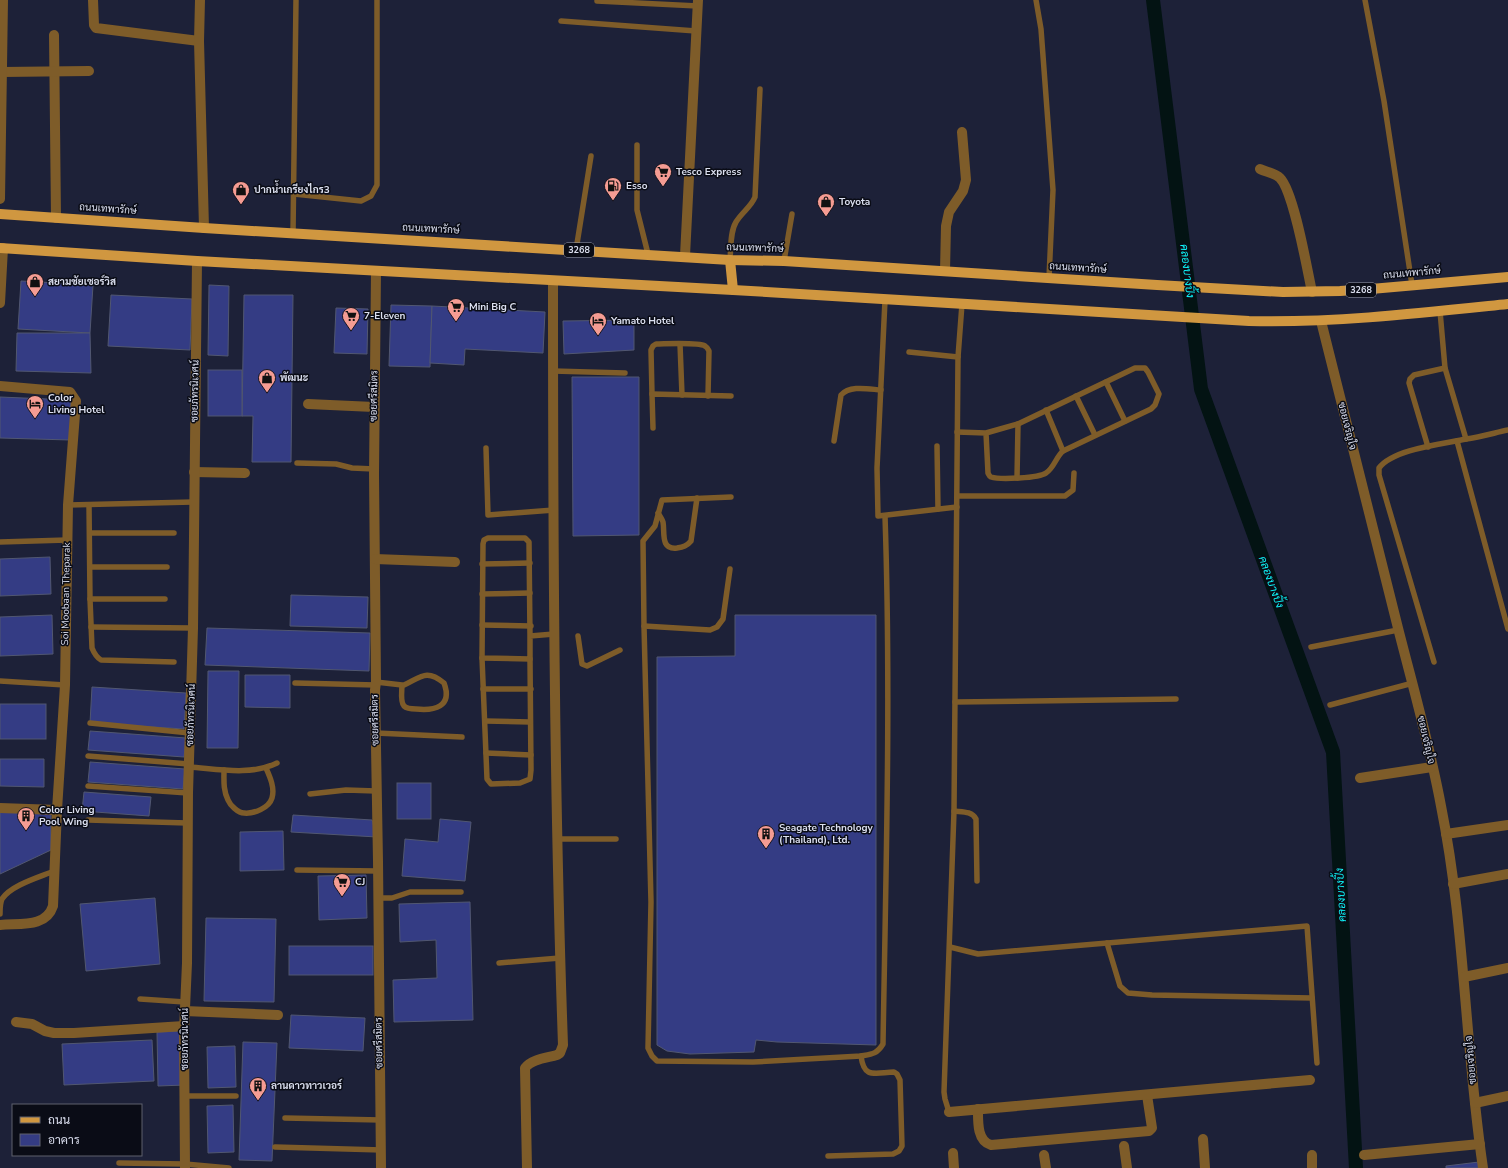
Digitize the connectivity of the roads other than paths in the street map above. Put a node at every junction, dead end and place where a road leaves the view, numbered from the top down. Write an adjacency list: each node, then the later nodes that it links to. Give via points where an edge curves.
1 (3, 0): 15 (street)
2 (93, 0): 13 (street, via 96,28)
3 (200, 0): 13 (street)
4 (296, 0): 22 (lane)
5 (377, 0): 22 (lane, via 377,185 371,196 362,200)
6 (1036, 0): 39 (lane, via 1041,29 1053,190)
7 (1365, 0): 41 (lane, via 1384,101)
8 (597, 1): 9 (lane)
9 (698, 3): 11 (street)
10 (561, 21): 11 (lane)
11 (696, 31): 32 (street)
12 (54, 35): 16 (street)
13 (199, 41): 27 (street)
14 (89, 71): 16 (street)
15 (2, 72): 16 (street); 23 (street)
16 (54, 72): 26 (street)
17 (760, 89): 33 (lane, via 755,196 749,209 736,222 732,233)
18 (962, 132): 37 (street, via 966,180 963,191 949,212 946,226)
19 (637, 145): 31 (lane, via 637,210)
20 (590, 156): 30 (lane)
21 (1260, 169): 43 (street, via 1280,178 1285,186 1299,232)
22 (294, 194): 28 (lane)
23 (0, 199)
24 (0, 214): 26 (main road, ถนนเทพารักษ์ / 3268)
25 (792, 214): 35 (lane)
26 (56, 218): 27 (main road, ถนนเทพารักษ์ / 3268)
27 (204, 228): 28 (main road, ถนนเทพารักษ์ / 3268)
28 (293, 233): 30 (main road, ถนนเทพารักษ์ / 3268)
29 (2, 248): 34 (main road); 45 (street)
30 (576, 250): 31 (main road, ถนนเทพารักษ์ / 3268)
31 (648, 254): 32 (main road, ถนนเทพารักษ์ / 3268)
32 (685, 256): 33 (main road, ถนนเทพารักษ์ / 3268)
33 (730, 260): 35 (main road, ถนนเทพารักษ์ / 3268); 42 (main road)
34 (197, 261): 36 (main road); 83 (street, ซอยภัทรนิเวศน์)
35 (784, 261): 37 (main road, ถนนเทพารักษ์ / 3268)
36 (376, 271): 40 (main road); 65 (street, ซอยศรีสมิตร)
37 (946, 271): 39 (main road, ถนนเทพารักษ์ / 3268)
38 (1508, 277): 41 (main road, ถนนเทพารักษ์ / 3268)
39 (1049, 278): 43 (main road, ถนนเทพารักษ์ / 3268, via 1213,289)
40 (553, 281): 42 (main road); 54 (street)
41 (1412, 285): 43 (main road, ถนนเทพารักษ์ / 3268)
42 (733, 290): 44 (main road)
43 (1312, 292)
44 (885, 300): 46 (main road); 58 (lane)
45 (0, 303)
46 (962, 304): 49 (main road, via 1214,320); 52 (lane)
47 (1508, 304): 48 (main road)
48 (1440, 311): 49 (main road); 53 (lane)
49 (1321, 321): 119 (street, ซอยเจริญใจ)
50 (680, 344): 59 (lane, via 653,346); 60 (lane); 61 (lane, via 701,345 709,351)
51 (909, 352): 52 (lane)
52 (958, 357): 71 (lane)
53 (1445, 368): 74 (lane); 78 (lane, via 1414,375 1409,383)
54 (553, 372): 55 (lane); 95 (street)
55 (624, 373)
56 (1106, 382): 63 (lane); 67 (lane); 67 (lane, via 1135,368 1145,368 1159,394 1151,409)
57 (0, 386): 91 (street, Soi Moobaan Theparak, via 70,392 76,401)
58 (881, 390): 75 (lane, via 853,389 841,395); 97 (lane, via 877,468 878,516)
59 (652, 394): 60 (lane); 69 (lane)
60 (682, 396): 61 (lane)
61 (708, 396): 62 (lane)
62 (731, 396)
63 (1076, 396): 66 (lane); 73 (lane)
64 (308, 404): 65 (street)
65 (374, 407): 82 (street, ซอยศรีสมิตร)
66 (1046, 410): 68 (lane); 80 (lane)
67 (1125, 421): 73 (lane)
68 (1018, 424): 72 (lane); 86 (lane)
69 (653, 428)
70 (1508, 430): 74 (lane)
71 (957, 432): 72 (lane); 87 (lane)
72 (986, 433): 86 (lane, via 989,475)
73 (1095, 435): 80 (lane)
74 (1466, 440): 76 (lane)
75 (834, 441)
76 (1456, 441): 78 (lane); 118 (lane)
77 (937, 446): 94 (lane)
78 (1428, 447): 128 (lane, via 1382,463 1379,475)
79 (486, 448): 95 (lane, via 488,515)
80 (1063, 451): 86 (lane, via 1046,474)
81 (297, 463): 82 (lane, via 336,464)
82 (374, 469): 102 (street, ซอยศรีสมิตร)
83 (194, 472): 85 (street); 90 (street, ซอยภัทรนิเวศน์)
84 (1074, 473): 87 (lane, via 1073,490 1065,496)
85 (245, 474)
86 (1017, 478)
87 (958, 496): 93 (lane)
88 (731, 497): 89 (lane)
89 (698, 498): 96 (lane, via 662,500); 96 (lane, via 691,541 684,547 667,546 664,542 663,521)
90 (193, 502): 92 (lane); 117 (street, ซอยภัทรนิเวศน์)
91 (68, 505): 92 (lane); 100 (street, Soi Moobaan Theparak)
92 (90, 505): 98 (lane)
93 (957, 507): 94 (lane); 138 (lane)
94 (938, 509): 97 (lane)
95 (554, 510): 120 (street)
96 (658, 513): 115 (lane, via 655,526 643,541)
97 (885, 516): 190 (lane, via 887,769 883,1044 880,1050)
98 (90, 533): 99 (lane); 106 (lane)
99 (174, 533)
100 (67, 540): 101 (lane); 133 (street, Soi Moobaan Theparak)
101 (0, 542)
102 (375, 559): 103 (street); 131 (street, ซอยศรีสมิตร)
103 (455, 562)
104 (530, 563): 105 (lane); 105 (lane, via 529,542 525,538 488,538 483,544); 109 (lane)
105 (482, 564): 110 (lane)
106 (90, 567): 107 (lane); 111 (lane)
107 (167, 567)
108 (730, 569): 115 (lane, via 723,619 716,627 710,630)
109 (530, 593): 110 (lane); 114 (lane)
110 (482, 594): 113 (lane)
111 (90, 599): 112 (lane); 116 (lane)
112 (165, 599)
113 (482, 625): 114 (lane); 125 (lane)
114 (530, 626): 121 (lane)
115 (644, 626): 190 (lane, via 651,902 648,1048 652,1056 657,1061 753,1062)
116 (91, 627): 117 (lane); 127 (lane, via 92,648 100,660)
117 (193, 628): 143 (street, ซอยภัทรนิเวศน์)
118 (1508, 629)
119 (1398, 630): 123 (lane); 132 (street, ซอยเจริญใจ)
120 (554, 634): 121 (lane); 166 (street)
121 (530, 636): 126 (lane)
122 (578, 636): 124 (lane, via 584,665 587,666)
123 (1311, 647)
124 (620, 650)
125 (482, 658): 126 (lane); 135 (lane)
126 (530, 659): 136 (lane)
127 (174, 662)
128 (1434, 662)
129 (0, 681): 133 (lane)
130 (295, 683): 131 (lane)
131 (376, 683): 134 (lane); 144 (street, ซอยศรีสมิตร)
132 (1413, 683): 139 (lane); 151 (street, ซอยเจริญใจ)
133 (65, 684): 160 (street, Soi Moobaan Theparak)
134 (402, 684): 134 (lane, via 417,677 432,676 444,683 446,698 443,704 429,710 408,708 402,703)
135 (483, 689): 136 (lane); 140 (lane)
136 (531, 689): 141 (lane)
137 (1176, 699): 138 (lane)
138 (955, 702): 161 (lane)
139 (1330, 705)
140 (485, 721): 141 (lane); 146 (lane)
141 (530, 722): 147 (lane)
142 (90, 723): 143 (lane)
143 (190, 732): 150 (street, ซอยภัทรนิเวศน์)
144 (376, 733): 145 (lane); 156 (street, ซอยศรีสมิตร)
145 (462, 737)
146 (486, 753): 147 (lane); 147 (lane, via 487,779 491,784 528,781)
147 (531, 755)
148 (88, 756): 150 (lane)
149 (278, 763): 152 (lane)
150 (189, 765): 153 (lane); 157 (street, ซอยภัทรนิเวศน์)
151 (1432, 767): 154 (street); 165 (street, ซอยเจริญใจ)
152 (266, 768): 153 (lane); 153 (lane, via 272,786 272,799 256,812 243,813 228,802 224,788)
153 (224, 770)
154 (1360, 778)
155 (88, 786): 157 (lane)
156 (376, 791): 158 (lane, via 346,790); 170 (street, ซอยศรีสมิตร)
157 (188, 793): 163 (street, ซอยภัทรนิเวศน์)
158 (310, 794)
159 (0, 808): 160 (street)
160 (57, 810): 169 (street, Soi Moobaan Theparak)
161 (954, 811): 172 (lane, via 974,814 976,819); 179 (lane)
162 (88, 820): 163 (lane)
163 (187, 823): 186 (street, ซอยภัทรนิเวศน์)
164 (1508, 825): 165 (street)
165 (1446, 834): 173 (street, ซอยเจริญใจ)
166 (557, 839): 167 (lane); 180 (street)
167 (616, 839)
168 (297, 870): 170 (lane)
169 (54, 871): 176 (lane, via 6,894 1,901); 177 (street, Soi Moobaan Theparak, via 51,914 40,922)
170 (378, 871): 175 (street, ซอยศรีสมิตร)
171 (1508, 874): 173 (street)
172 (977, 881)
173 (1453, 884): 183 (street, ซอยเจริญใจ)
174 (461, 892): 175 (lane, via 410,892 392,898)
175 (378, 898): 201 (street, ซอยศรีสมิตร)
176 (0, 914)
177 (0, 925)
178 (1107, 943): 179 (lane, via 978,954); 184 (lane, via 1120,986 1128,993); 184 (lane, via 1307,926)
179 (950, 947): 199 (lane, via 944,1092)
180 (560, 958): 181 (lane); 216 (street, via 563,1045 557,1055 534,1061 525,1068)
181 (499, 963)
182 (1508, 968): 183 (street)
183 (1464, 977): 197 (street, ซอยเจริญใจ)
184 (1312, 998): 191 (lane)
185 (140, 999): 186 (lane)
186 (185, 1006): 187 (street); 189 (street, ซอยภัทรนิเวศน์)
187 (278, 1015)
188 (16, 1022): 189 (street, via 32,1024 54,1033)
189 (184, 1026): 194 (street, ซอยภัทรนิเวศน์)
190 (861, 1056): 211 (lane, via 865,1071 894,1072 899,1076 902,1146 893,1154)
191 (1317, 1063)
192 (1310, 1080): 193 (street)
193 (1148, 1095): 198 (street); 198 (street, via 1152,1128 1149,1131 991,1145 986,1144 980,1137)
194 (185, 1096): 195 (lane); 213 (street, ซอยภัทรนิเวศน์)
195 (236, 1096)
196 (1508, 1096): 197 (street)
197 (1475, 1103): 203 (street, ซอยเจริญใจ)
198 (978, 1109): 199 (street)
199 (949, 1112)
200 (285, 1118): 201 (lane)
201 (381, 1120): 206 (street, ซอยศรีสมิตร)
202 (1203, 1139): 220 (street)
203 (1480, 1144): 210 (street); 222 (street, ซอยเจริญใจ)
204 (1124, 1146): 219 (street)
205 (275, 1147): 206 (lane)
206 (382, 1150): 215 (street, ซอยศรีสมิตร)
207 (953, 1154): 217 (street)
208 (1044, 1155): 218 (street)
209 (1312, 1155): 221 (street)
210 (1364, 1155)
211 (828, 1156)
212 (118, 1162): 213 (lane)
213 (185, 1166): 214 (lane)
214 (229, 1168)
215 (381, 1168)
216 (527, 1168)
217 (954, 1168)
218 (1046, 1168)
219 (1127, 1168)
220 (1205, 1168)
221 (1312, 1168)
222 (1483, 1168)

